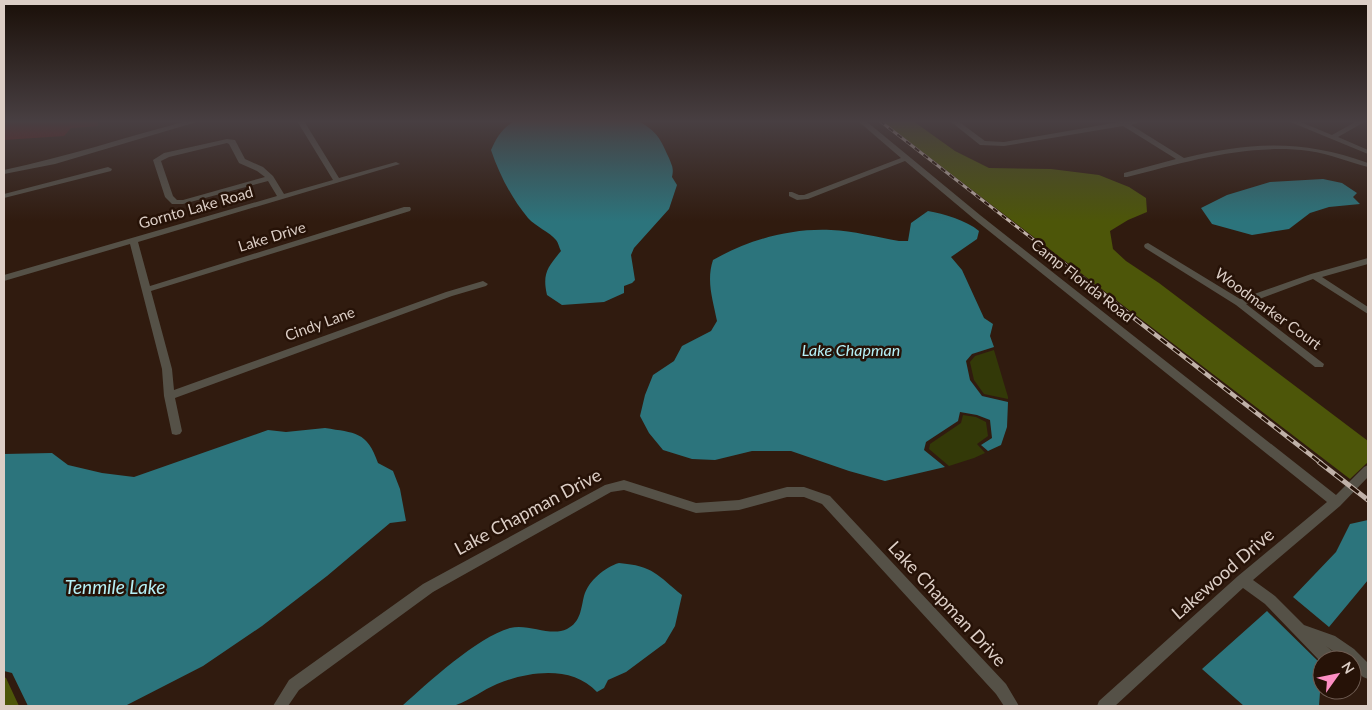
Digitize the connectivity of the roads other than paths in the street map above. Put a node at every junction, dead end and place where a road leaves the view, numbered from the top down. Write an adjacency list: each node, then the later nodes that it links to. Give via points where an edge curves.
1 (78, 154): 14 (street)
2 (170, 154): 16 (street, via 157,160 169,197 175,202)
3 (238, 154): 16 (street, via 242,161 260,169)
4 (320, 154): 17 (street)
5 (902, 154): 9 (street, Camp Florida Road)
6 (1173, 154): 10 (street)
7 (1208, 154): 10 (street)
8 (1335, 154): 12 (street)
9 (907, 158): 18 (street, via 805,197 798,198); 35 (street, Camp Florida Road)
10 (1181, 159): 15 (street)
11 (396, 164): 17 (street, Gornto Lake Road)
12 (1368, 165)
13 (108, 169): 19 (street)
14 (4, 172)
15 (1127, 175)
16 (270, 178): 20 (street)
17 (337, 181): 20 (street, Gornto Lake Road)
18 (792, 194)
19 (4, 196)
20 (282, 197): 22 (street, Gornto Lake Road)
21 (407, 209): 28 (street, Lake Drive)
22 (133, 240): 26 (street, Gornto Lake Road); 28 (street)
23 (1148, 246): 29 (street, Woodmarker Court)
24 (1368, 261): 25 (street)
25 (1314, 276): 29 (street); 30 (street)
26 (4, 278)
27 (483, 284): 32 (street, Cindy Lane)
28 (146, 290): 32 (street, via 168,369)
29 (1239, 303): 31 (street, Woodmarker Court)
30 (1368, 311)
31 (1319, 364)
32 (169, 396): 33 (street)
33 (176, 431)
34 (1368, 470): 35 (street, Lakewood Drive)
35 (1336, 502): 36 (street, Lakewood Drive)
36 (1243, 580): 37 (street, via 1270,600); 42 (street, Lakewood Drive)
37 (1299, 629): 38 (street); 39 (street)
38 (1319, 650)
39 (1343, 650)
40 (280, 706): 41 (street, Lake Chapman Drive, via 294,685 428,588 609,488 624,485 696,508 739,505 787,492 804,492 826,500 1001,689)
41 (1012, 706)
42 (1104, 706)

